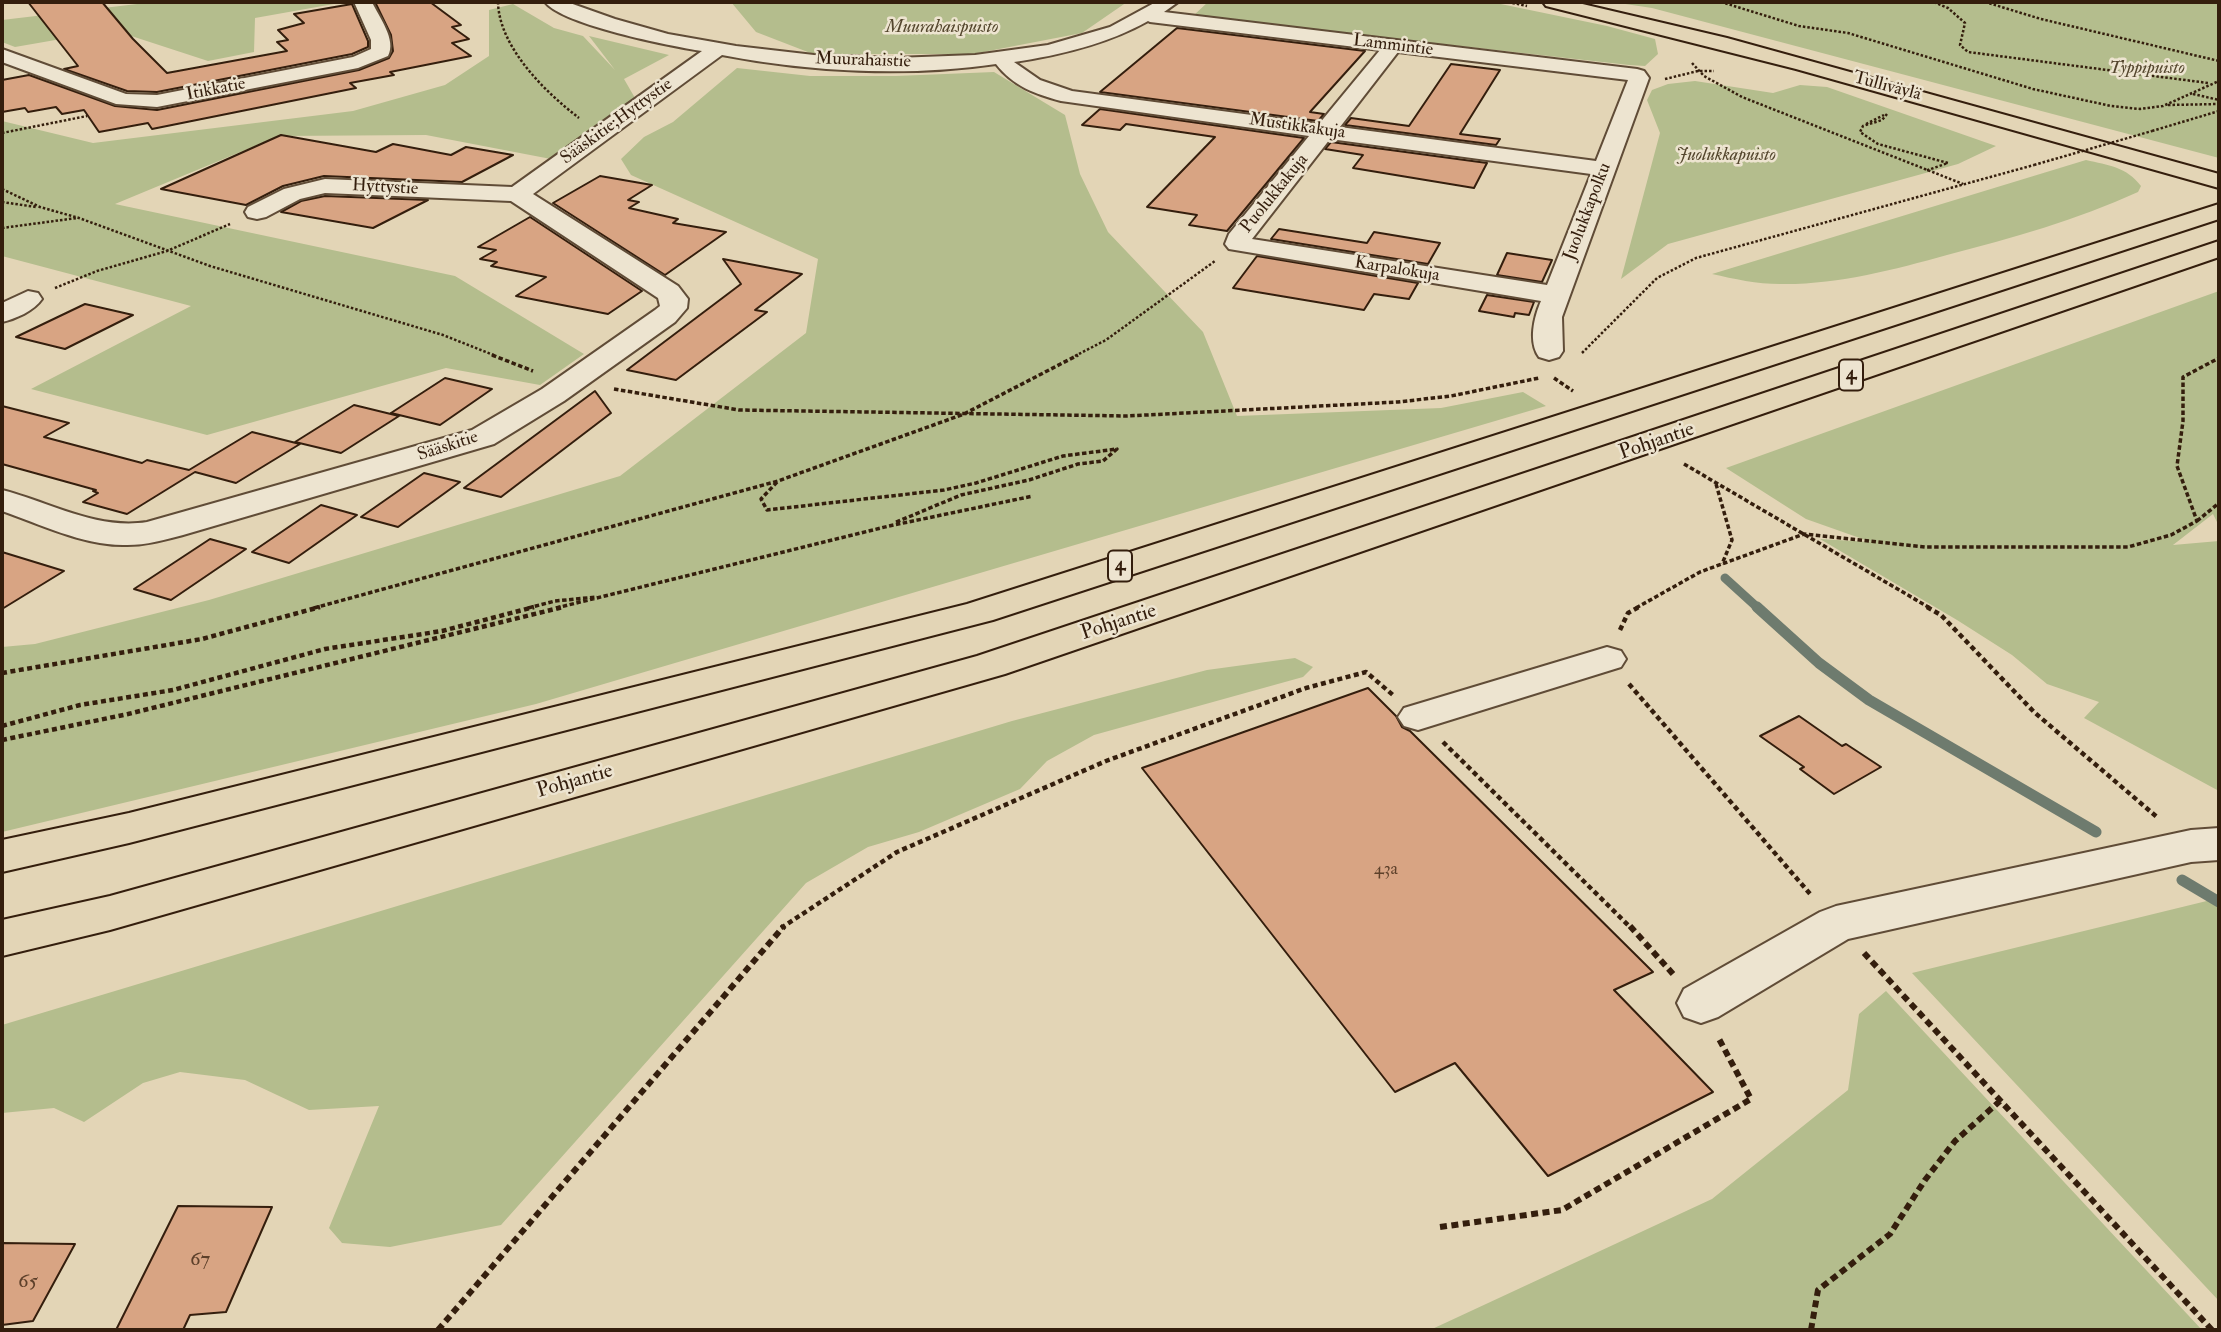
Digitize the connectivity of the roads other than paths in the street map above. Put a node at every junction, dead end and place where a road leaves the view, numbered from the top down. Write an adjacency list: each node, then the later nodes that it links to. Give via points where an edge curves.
1 (363, 2): 8 (street, Itikkatie, via 381,40 381,52 358,62 158,101 123,100)
2 (554, 2): 7 (street, Muurahaistie, via 630,30)
3 (1169, 2): 5 (street, Muurahaistie)
4 (1552, 2): 13 (main road, Tulliväylä, via 1888,87)
5 (1150, 16): 6 (street, Lammintie); 9 (street, Muurahaistie, via 1074,45)
6 (1393, 46): 10 (street, Lammintie); 11 (street, Puolukkakuja)
7 (718, 49): 9 (street, Muurahaistie, via 861,62); 14 (street, Sääskitie;Hyttystie)
8 (2, 55)
9 (1001, 58): 11 (street, Mustikkakuja, via 1014,75 1048,92)
10 (1637, 80): 12 (street, Juolukkapolku)
11 (1325, 131): 12 (street, Mustikkakuja); 17 (street, Puolukkakuja)
12 (1604, 169): 19 (street, Juolukkapolku)
13 (2219, 181)
14 (517, 194): 16 (street, Hyttystie, via 325,186 292,194); 23 (street, Sääskitie, via 668,292 674,299 673,308 483,437 158,531 103,532)
15 (2219, 211): 27 (main road, 4, via 979,611 129,828)
16 (257, 212)
17 (1238, 244): 19 (street, Karpalokuja)
18 (2219, 250): 28 (main road, Pohjantie / 4, via 991,666 110,913)
19 (1556, 295): 22 (street, Juolukkapolku, via 1548,317)
20 (28, 299): 21 (street)
21 (2, 314)
22 (1553, 365)
23 (2, 499)
24 (1607, 659): 25 (street)
25 (1418, 717)
26 (2205, 845): 29 (street, via 1836,924)
27 (2, 856)
28 (2, 938)
29 (1701, 1003)

